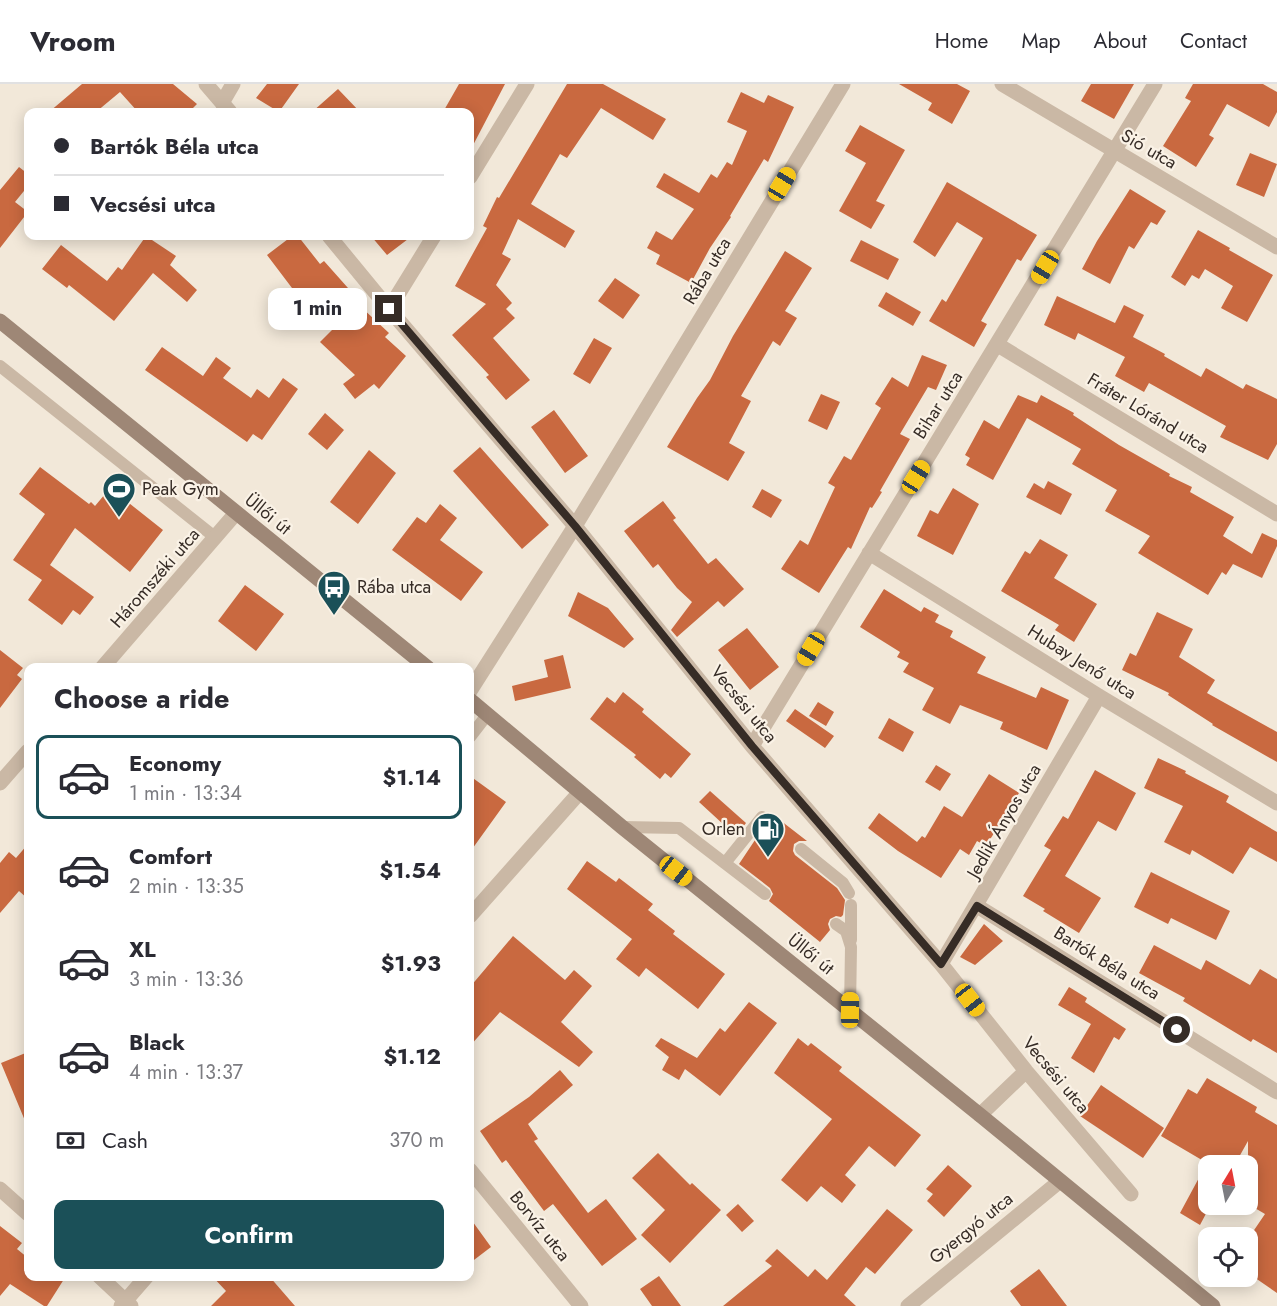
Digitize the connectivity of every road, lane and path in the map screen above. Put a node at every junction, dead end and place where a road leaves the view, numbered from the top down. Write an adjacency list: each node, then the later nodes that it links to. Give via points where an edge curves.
1 (206, 84): 7 (street)
2 (233, 84): 7 (street)
3 (527, 84): 9 (street)
4 (843, 84): 19 (street, Rába utca)
5 (1002, 84): 8 (street, Sió utca)
6 (1155, 84): 8 (street, Bihar utca)
7 (226, 108)
8 (1115, 151): 12 (street, Sió utca); 15 (street, Bihar utca)
9 (474, 170)
10 (332, 240): 13 (street, Vecsési utca)
11 (432, 240): 13 (street)
12 (1277, 247)
13 (389, 309): 19 (street, Vecsési utca)
14 (0, 321): 17 (main road, Üllői út)
15 (998, 345): 18 (street, Fráter Lóránd utca); 21 (street, Bihar utca)
16 (0, 366): 20 (lane)
17 (236, 513): 20 (street, Háromszéki utca); 23 (main road, Üllői út)
18 (1277, 514)
19 (575, 526): 24 (street, Rába utca); 29 (street, Vecsési utca)
20 (216, 538): 22 (street, Háromszéki utca)
21 (869, 553): 25 (street, Hubay Jenő utca); 29 (street, Bihar utca)
22 (106, 663)
23 (421, 663)
24 (474, 685)
25 (1099, 696): 33 (street, Hubay Jenő utca); 39 (street, Jedlik Ányos utca)
26 (474, 704): 27 (main road, Üllői út)
27 (487, 715): 28 (lane); 32 (main road, Üllői út)
28 (474, 732)
29 (752, 746): 43 (street, Vecsési utca)
30 (24, 756): 31 (street)
31 (0, 783)
32 (580, 792): 35 (main road, Üllői út); 40 (street)
33 (1277, 803)
34 (770, 823): 37 (lane, via 762,817)
35 (622, 827): 37 (lane, via 680,828); 44 (main road, Üllői út)
36 (801, 849): 42 (lane, via 843,883 850,899)
37 (725, 864): 38 (lane)
38 (765, 894)
39 (977, 906): 43 (street, Jedlik Ányos utca); 46 (street, Bartók Béla utca)
40 (474, 911)
41 (836, 924): 42 (lane, via 846,931)
42 (851, 947): 44 (lane)
43 (941, 964): 45 (street, Vecsési utca)
44 (850, 1010): 47 (main road, Üllői út)
45 (1026, 1071): 47 (street); 51 (street, Vecsési utca)
46 (1277, 1092)
47 (980, 1115): 49 (main road, Üllői út)
48 (474, 1175): 56 (street, Borvíz utca)
49 (1060, 1180): 57 (street, Gyergyó utca); 58 (main road, Üllői út)
50 (0, 1189): 52 (street)
51 (1131, 1194)
52 (24, 1210)
53 (104, 1281): 55 (street)
54 (143, 1281): 55 (street)
55 (126, 1304)
56 (581, 1306)
57 (908, 1306)
58 (1213, 1306)

